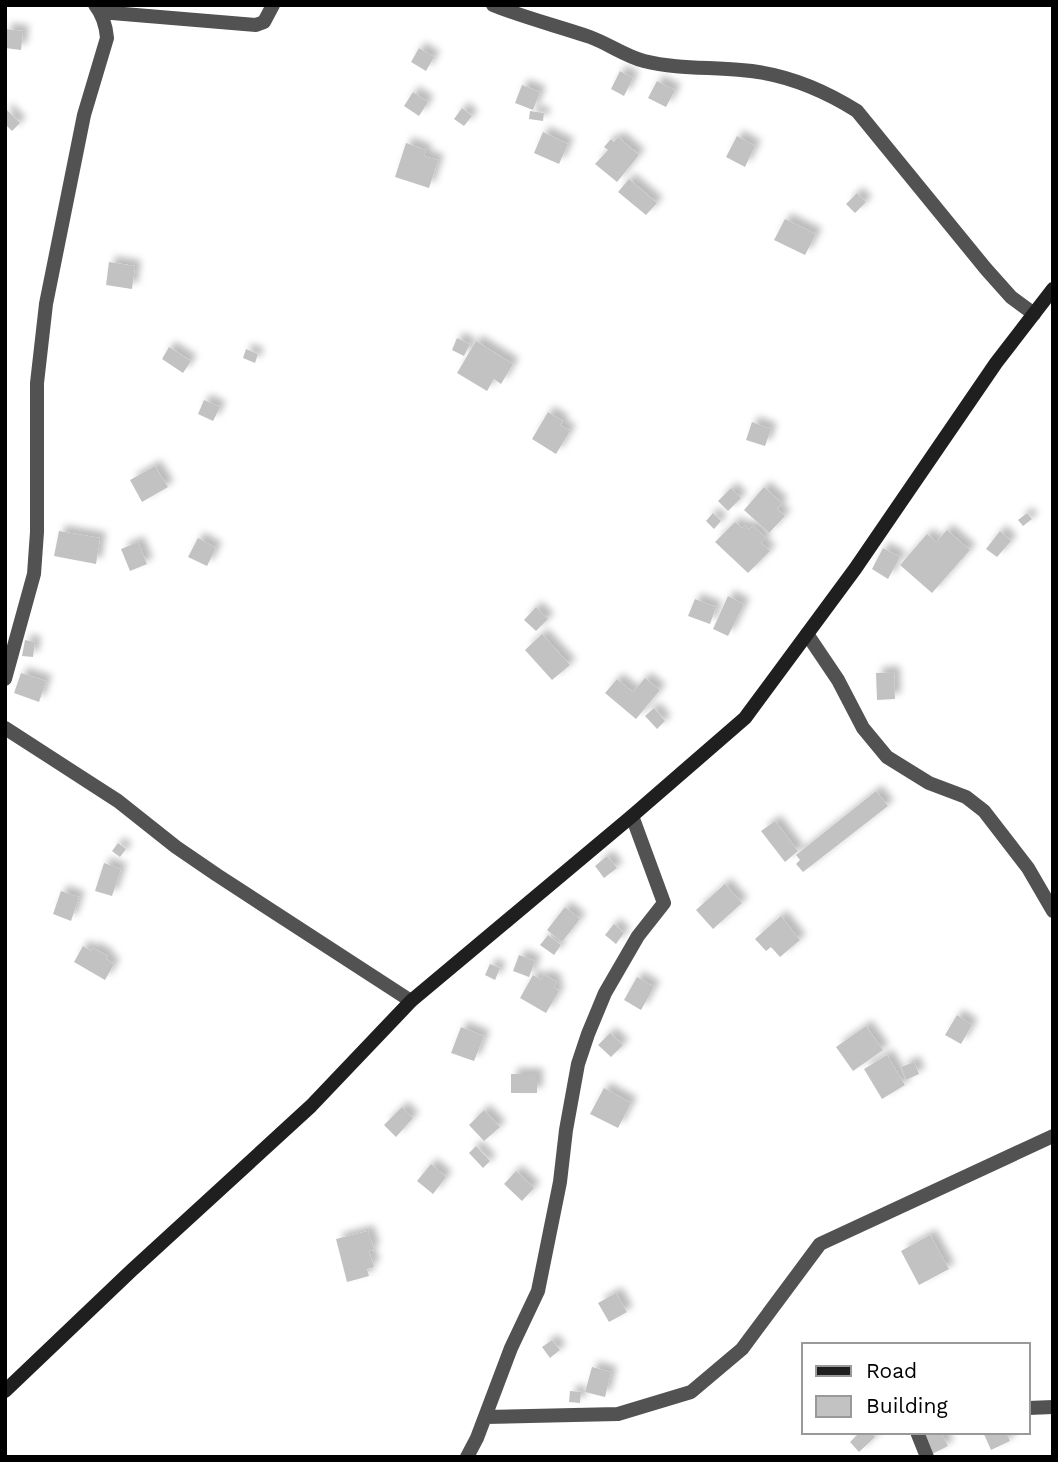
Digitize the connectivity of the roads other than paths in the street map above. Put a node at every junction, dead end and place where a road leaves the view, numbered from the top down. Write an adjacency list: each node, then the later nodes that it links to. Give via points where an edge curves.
1 (273, 5): 3 (street, via 264,22 256,26)
2 (493, 5): 5 (street, via 593,38 642,61 743,70 834,96 856,111 986,269)
3 (98, 9): 7 (street, via 107,38 84,115 44,317 37,383 34,574)
4 (1053, 289): 5 (street)
5 (1034, 314): 6 (street)
6 (807, 634): 9 (street, via 745,718); 10 (street, via 863,728 887,757 985,811 1028,868)
7 (5, 679)
8 (5, 728): 11 (street, via 118,801 176,848)
9 (632, 816): 11 (street); 16 (street, via 664,903 638,936 588,1034 578,1064 538,1291)
10 (1053, 911)
11 (411, 1001): 13 (street, via 311,1106)
12 (1053, 1136): 16 (street, via 820,1244 742,1349 691,1392 618,1414)
13 (5, 1391)
14 (1053, 1407): 15 (street)
15 (1030, 1408)
16 (485, 1417): 18 (street)
17 (918, 1434): 19 (street)
18 (467, 1457)
19 (927, 1457)

